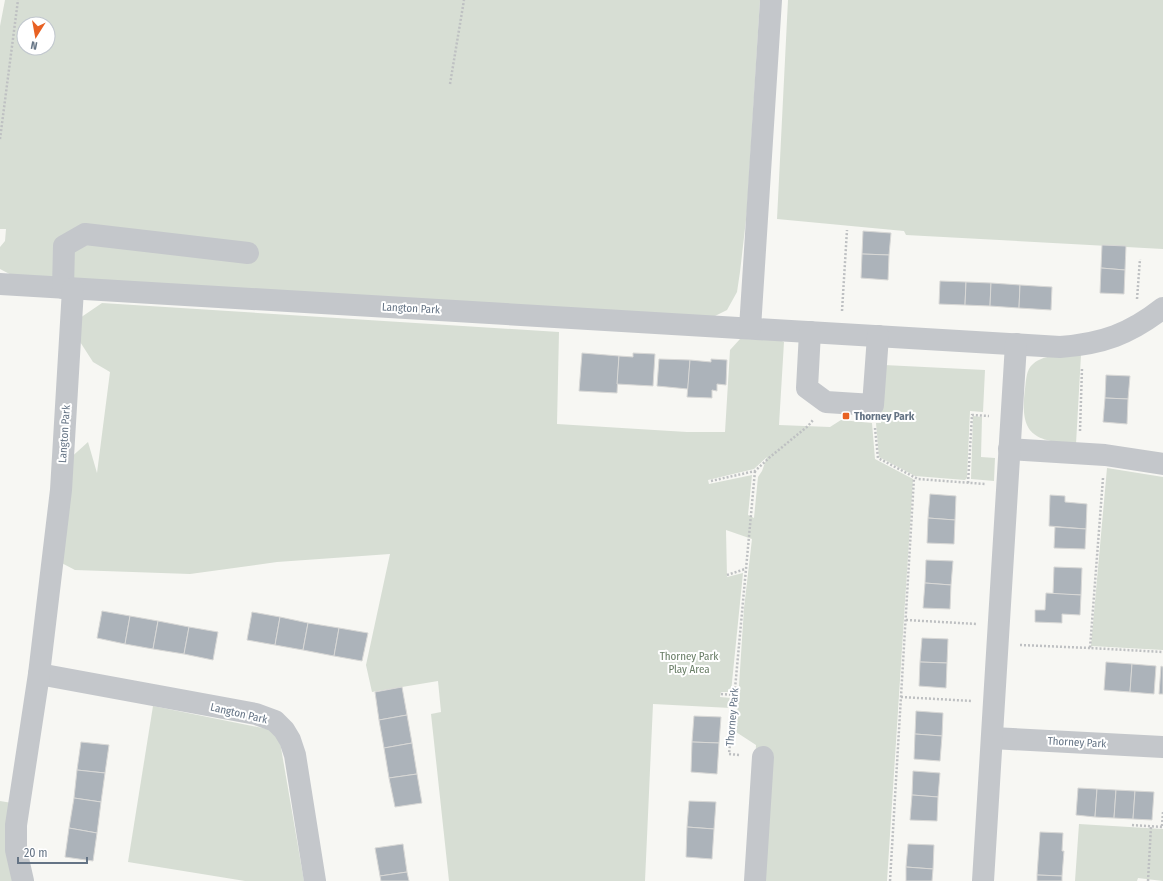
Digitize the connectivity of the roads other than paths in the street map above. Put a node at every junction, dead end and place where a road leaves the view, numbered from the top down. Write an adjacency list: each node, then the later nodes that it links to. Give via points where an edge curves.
1 (771, 0): 6 (street)
2 (248, 253): 4 (street, via 85,234 64,246)
3 (0, 284): 4 (street, Langton Park)
4 (68, 288): 6 (street, Langton Park); 12 (street, Langton Park, via 60,490)
5 (1163, 308): 9 (street, via 1119,336 1083,345 1060,347)
6 (750, 328): 7 (street)
7 (810, 332): 8 (street); 8 (street, via 807,388 826,402 873,405)
8 (878, 336): 9 (street)
9 (1016, 344): 10 (street)
10 (1009, 449): 11 (street, via 1105,455); 13 (street)
11 (1163, 464)
12 (39, 674): 16 (street, Langton Park, via 16,825 16,850); 17 (street, Langton Park, via 256,714 275,721 284,730 295,755)
13 (992, 738): 14 (street, Thorney Park); 19 (street)
14 (1163, 747)
15 (763, 757): 18 (street)
16 (23, 881)
17 (315, 881)
18 (755, 881)
19 (983, 881)

